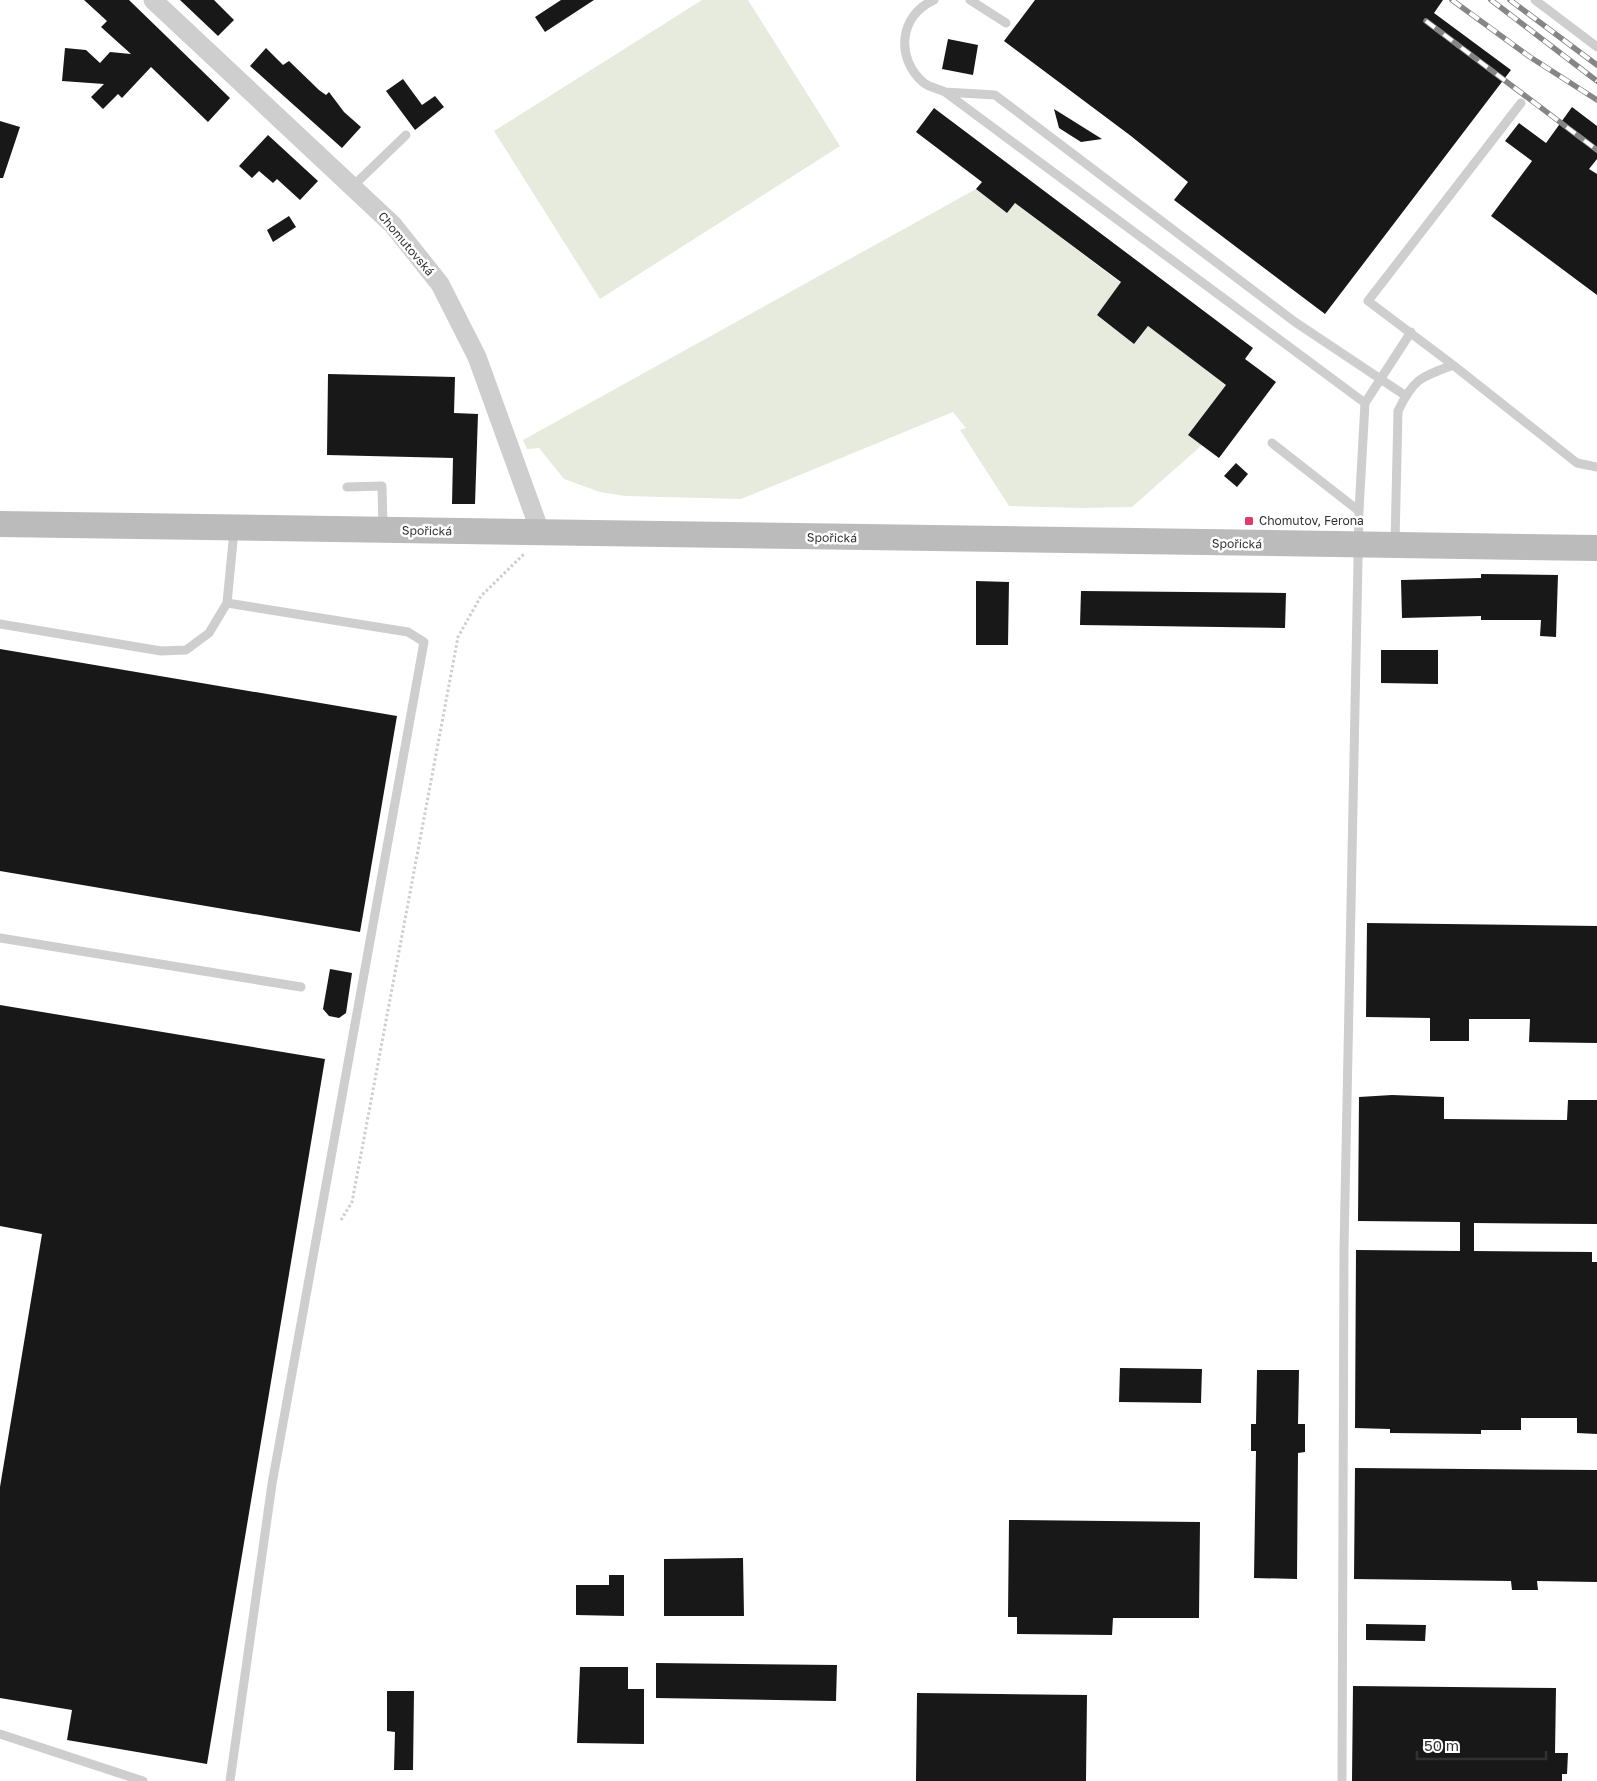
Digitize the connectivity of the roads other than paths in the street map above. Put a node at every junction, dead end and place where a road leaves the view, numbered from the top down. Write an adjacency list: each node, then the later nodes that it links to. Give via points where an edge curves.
1 (153, 0): 10 (street, Chomutovská)
2 (934, 0): 7 (lane, via 913,15 905,30 903,46 911,67 924,83)
3 (970, 0): 5 (lane)
4 (1535, 0): 6 (lane)
5 (1006, 23)
6 (1597, 47)
7 (945, 92): 13 (lane, via 995,95 1295,322); 15 (lane)
8 (1520, 103): 11 (lane, via 1368,301)
9 (406, 135): 10 (lane)
10 (353, 186): 23 (street, Chomutovská, via 393,225 440,284 477,357)
11 (1411, 332): 12 (lane); 13 (lane)
12 (1454, 365): 14 (lane, via 1421,378); 17 (lane, via 1577,463)
13 (1382, 378): 14 (lane); 15 (lane)
14 (1406, 396): 25 (lane, via 1398,411)
15 (1365, 403): 19 (lane)
16 (1272, 443): 19 (lane)
17 (1597, 468)
18 (347, 487): 22 (lane, via 382,486)
19 (1359, 511): 24 (lane)
20 (0, 524): 21 (street, Spořická)
21 (234, 528): 22 (street, Spořická); 27 (lane)
22 (382, 530): 23 (street, Spořická)
23 (541, 534): 24 (street, Spořická)
24 (1358, 546): 25 (street, Spořická); 34 (lane, via 1344,1248)
25 (1395, 546): 26 (street, Spořická)
26 (1597, 548)
27 (227, 602): 28 (lane, via 209,633 186,650 161,651); 33 (lane, via 408,632 424,642 272,1484)
28 (0, 624)
29 (0, 938): 30 (lane)
30 (301, 987)
31 (0, 1734): 32 (lane)
32 (143, 1781)
33 (230, 1781)
34 (1342, 1781)

